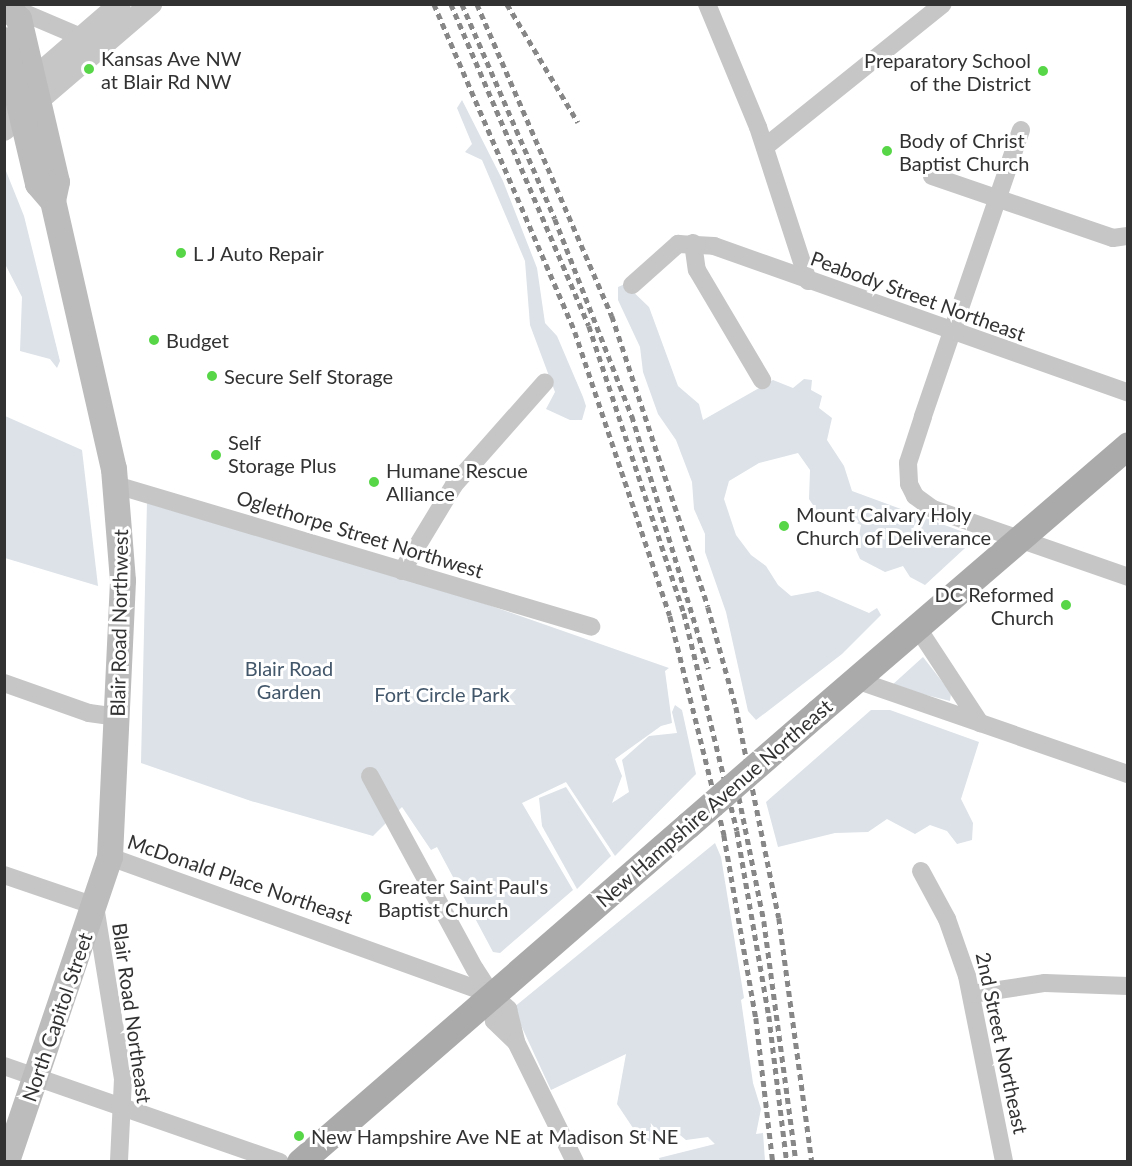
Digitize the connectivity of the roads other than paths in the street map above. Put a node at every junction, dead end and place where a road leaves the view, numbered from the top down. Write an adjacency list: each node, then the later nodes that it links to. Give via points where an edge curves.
1 (120, 4): 7 (street)
2 (152, 4): 7 (street)
3 (707, 4): 10 (street)
4 (943, 4): 10 (street)
5 (5, 5): 7 (street); 8 (main road, Blair Road Northwest, via 19,19)
6 (4, 40): 8 (main road, Blair Road Northwest)
7 (93, 42): 8 (street)
8 (16, 104): 22 (main road, Blair Road Northwest, via 38,184 53,201)
9 (1021, 130): 12 (street)
10 (765, 147): 15 (street)
11 (932, 176): 12 (street)
12 (998, 198): 13 (street, via 1113,238); 17 (street)
13 (1128, 236)
14 (693, 243): 15 (street, Peabody Street Northeast, via 729,250); 16 (street, via 678,244); 18 (street, via 697,270)
15 (808, 281): 17 (street, Peabody Street Northeast)
16 (632, 285)
17 (952, 333): 20 (street, Peabody Street Northeast); 23 (street, via 908,463 909,484 915,496 933,509)
18 (762, 380)
19 (545, 382): 24 (street, via 454,485)
20 (1128, 393)
21 (1128, 445): 23 (main road, New Hampshire Avenue Northeast)
22 (116, 485): 24 (street, Oglethorpe Street Northwest); 30 (main road, Blair Road Northwest, via 123,581)
23 (1019, 539): 25 (street); 27 (main road, New Hampshire Avenue Northeast)
24 (402, 571): 26 (street, Oglethorpe Street Northwest)
25 (1128, 577)
26 (591, 627)
27 (916, 627): 28 (main road, New Hampshire Avenue Northeast); 31 (street)
28 (856, 680): 31 (street); 39 (main road, New Hampshire Avenue Northeast, bridge)
29 (4, 683): 30 (street, via 89,712)
30 (118, 717): 34 (main road, Blair Road Northwest)
31 (980, 723): 32 (street)
32 (1128, 774)
33 (370, 776): 39 (street)
34 (110, 857): 37 (main road, Blair Road Northwest); 39 (street, McDonald Place Northeast)
35 (921, 871): 40 (street, 2nd Street Northeast, via 947,919)
36 (4, 875): 37 (street)
37 (95, 906): 42 (main road, North Capitol Street); 43 (street, Blair Road Northeast)
38 (1128, 986): 40 (street, via 1045,982)
39 (491, 994): 47 (main road, New Hampshire Avenue Northeast); 48 (street, via 494,1021 516,1042)
40 (972, 994): 49 (street, 2nd Street Northeast)
41 (4, 1066): 42 (street)
42 (36, 1077): 43 (street); 44 (main road, North Capitol Street)
43 (124, 1107): 45 (street, Blair Road Northeast); 46 (street)
44 (7, 1161)
45 (118, 1161)
46 (280, 1161)
47 (300, 1161)
48 (575, 1161)
49 (1004, 1161)

